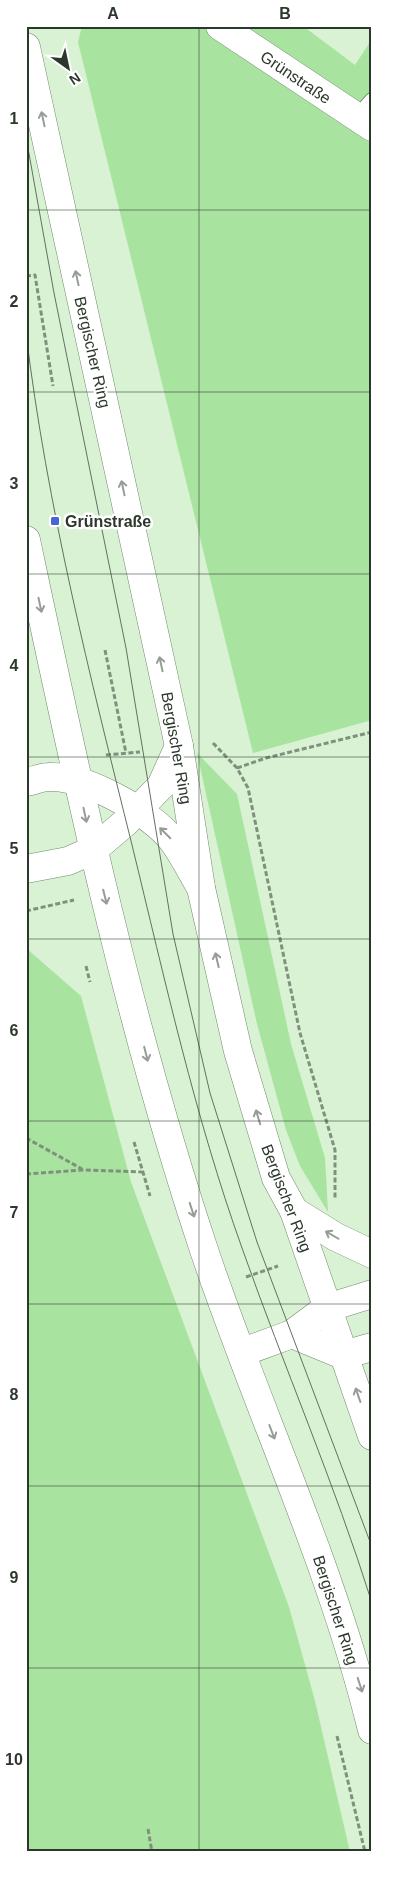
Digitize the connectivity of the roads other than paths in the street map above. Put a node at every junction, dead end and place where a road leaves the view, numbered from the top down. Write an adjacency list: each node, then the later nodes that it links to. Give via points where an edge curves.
1 (220, 26): 3 (main road, Grünstraße)
2 (26, 46): 5 (main road, Bergischer Ring, one-way to 2)
3 (367, 115)
4 (26, 540): 6 (main road, Bergischer Ring, one-way to 6)
5 (179, 746): 8 (main road, via 161,786); 11 (main road, Bergischer Ring)
6 (75, 768): 7 (main road); 8 (main road); 9 (main road, Bergischer Ring, one-way to 9)
7 (26, 782)
8 (138, 811): 9 (main road); 11 (main road, one-way to 8, via 173,841)
9 (93, 850): 10 (main road, via 68,861); 18 (main road, Bergischer Ring, one-way to 18, via 159,1106 206,1256)
10 (26, 869)
11 (201, 888): 12 (main road, Bergischer Ring, one-way to 11, via 276,1178 240,1060)
12 (294, 1212): 13 (main road, one-way to 12); 15 (main road, Bergischer Ring)
13 (372, 1254)
14 (372, 1294): 15 (main road)
15 (327, 1308): 16 (main road); 19 (main road, Bergischer Ring)
16 (292, 1334): 18 (main road); 19 (main road)
17 (372, 1347): 19 (main road)
18 (243, 1352): 21 (main road, Bergischer Ring, one-way to 21, via 316,1548)
19 (344, 1355): 20 (main road, Bergischer Ring, one-way to 19)
20 (372, 1436)
21 (372, 1730)

